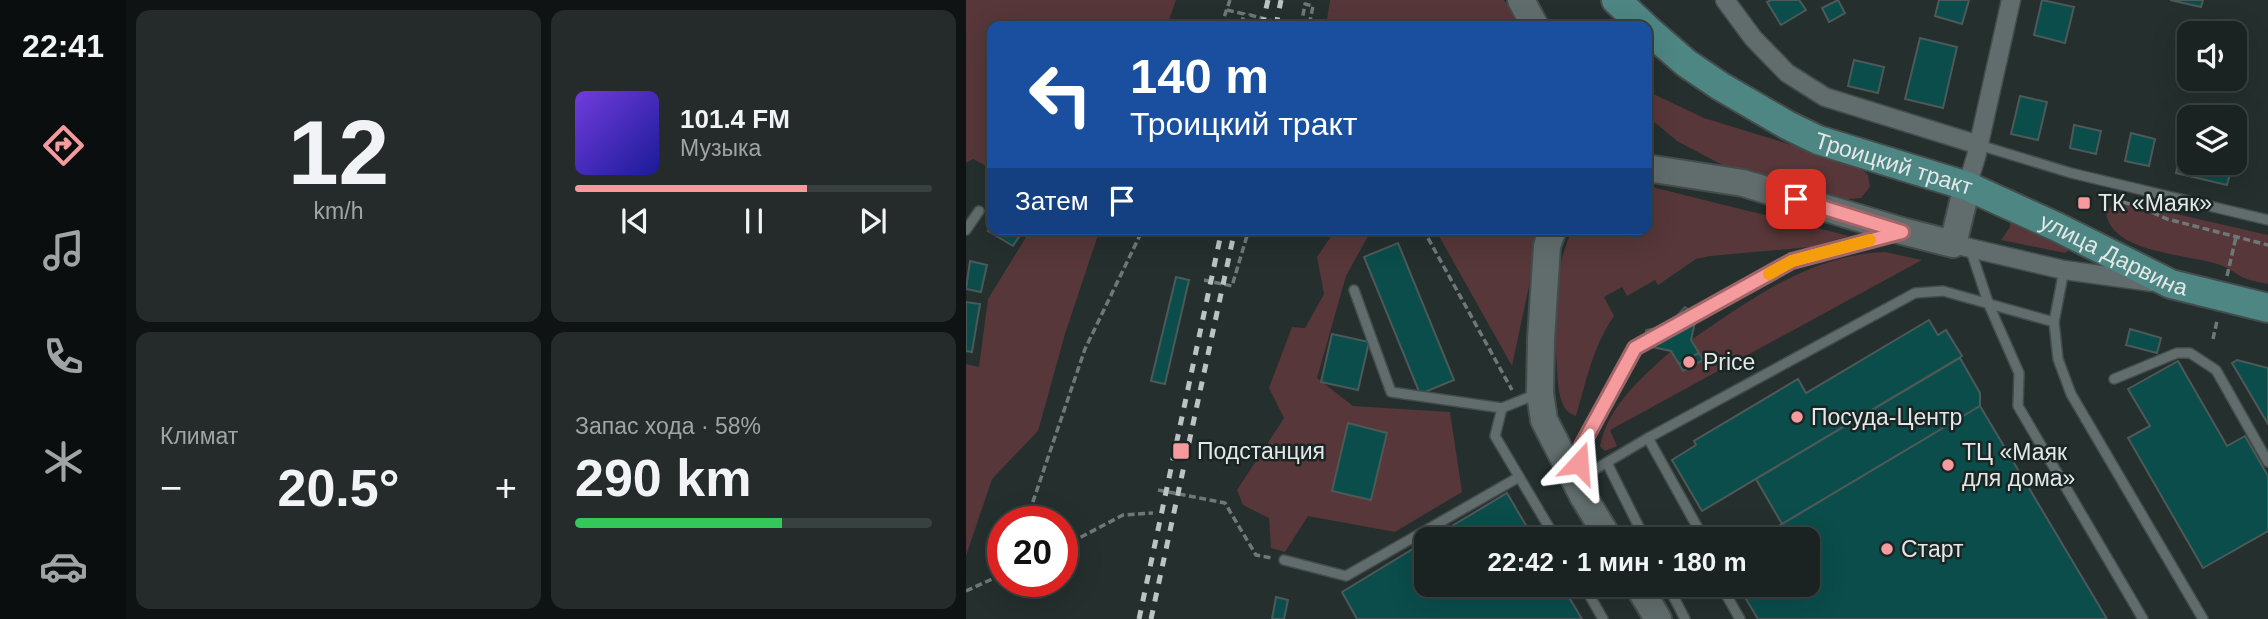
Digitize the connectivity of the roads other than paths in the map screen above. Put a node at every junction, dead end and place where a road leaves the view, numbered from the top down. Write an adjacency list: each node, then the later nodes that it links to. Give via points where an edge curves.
1 (1521, 0): 5 (main road)
2 (1616, 0): 6 (main road, Троицкий тракт)
3 (1725, 0): 8 (street, via 1787,73 1825,97)
4 (2011, 0): 8 (street)
5 (1532, 21)
6 (1638, 21)
7 (1652, 34): 10 (main road, Троицкий тракт, via 1686,63 1787,125 1818,140)
8 (1979, 145): 10 (street); 12 (lane, via 2071,173)
9 (1652, 169): 14 (main road, Троицкий тракт, via 1743,183)
10 (1966, 186): 16 (main road, Троицкий тракт); 18 (main road, улица Дарвина)
11 (979, 211): 13 (lane)
12 (2268, 220)
13 (966, 230)
14 (1902, 232): 16 (main road, Троицкий тракт); 30 (lane, via 1792,261 1635,348 1582,445)
15 (1550, 235): 24 (main road, via 1541,339)
16 (1961, 246): 17 (street); 20 (lane)
17 (2064, 270): 18 (street); 22 (lane)
18 (2171, 284): 21 (main road, улица Дарвина)
19 (1354, 290): 25 (lane, via 1391,392)
20 (1989, 305): 22 (lane); 26 (lane, via 1943,291 1915,293); 44 (lane, via 2019,373 2018,406)
21 (2268, 308)
22 (2054, 322): 45 (lane, via 2058,359 2071,394)
23 (2113, 379): 27 (lane, via 2177,353 2190,353 2216,370)
24 (1529, 397): 25 (lane); 30 (main road)
25 (1502, 408): 29 (lane, via 1495,436)
26 (1648, 438): 28 (lane); 34 (lane)
27 (2268, 462)
28 (1607, 463): 30 (lane); 33 (lane)
29 (1519, 477): 31 (lane); 35 (lane, via 1346,576)
30 (1576, 481): 32 (main road)
31 (1549, 527)
32 (1602, 527)
33 (1639, 527)
34 (1697, 527)
35 (1284, 560)
36 (1590, 597): 40 (lane)
37 (1645, 597): 41 (main road)
38 (1674, 597): 42 (lane)
39 (1727, 597): 43 (lane)
40 (1603, 619)
41 (1658, 619)
42 (1685, 619)
43 (1740, 619)
44 (2143, 619)
45 (2203, 619)

